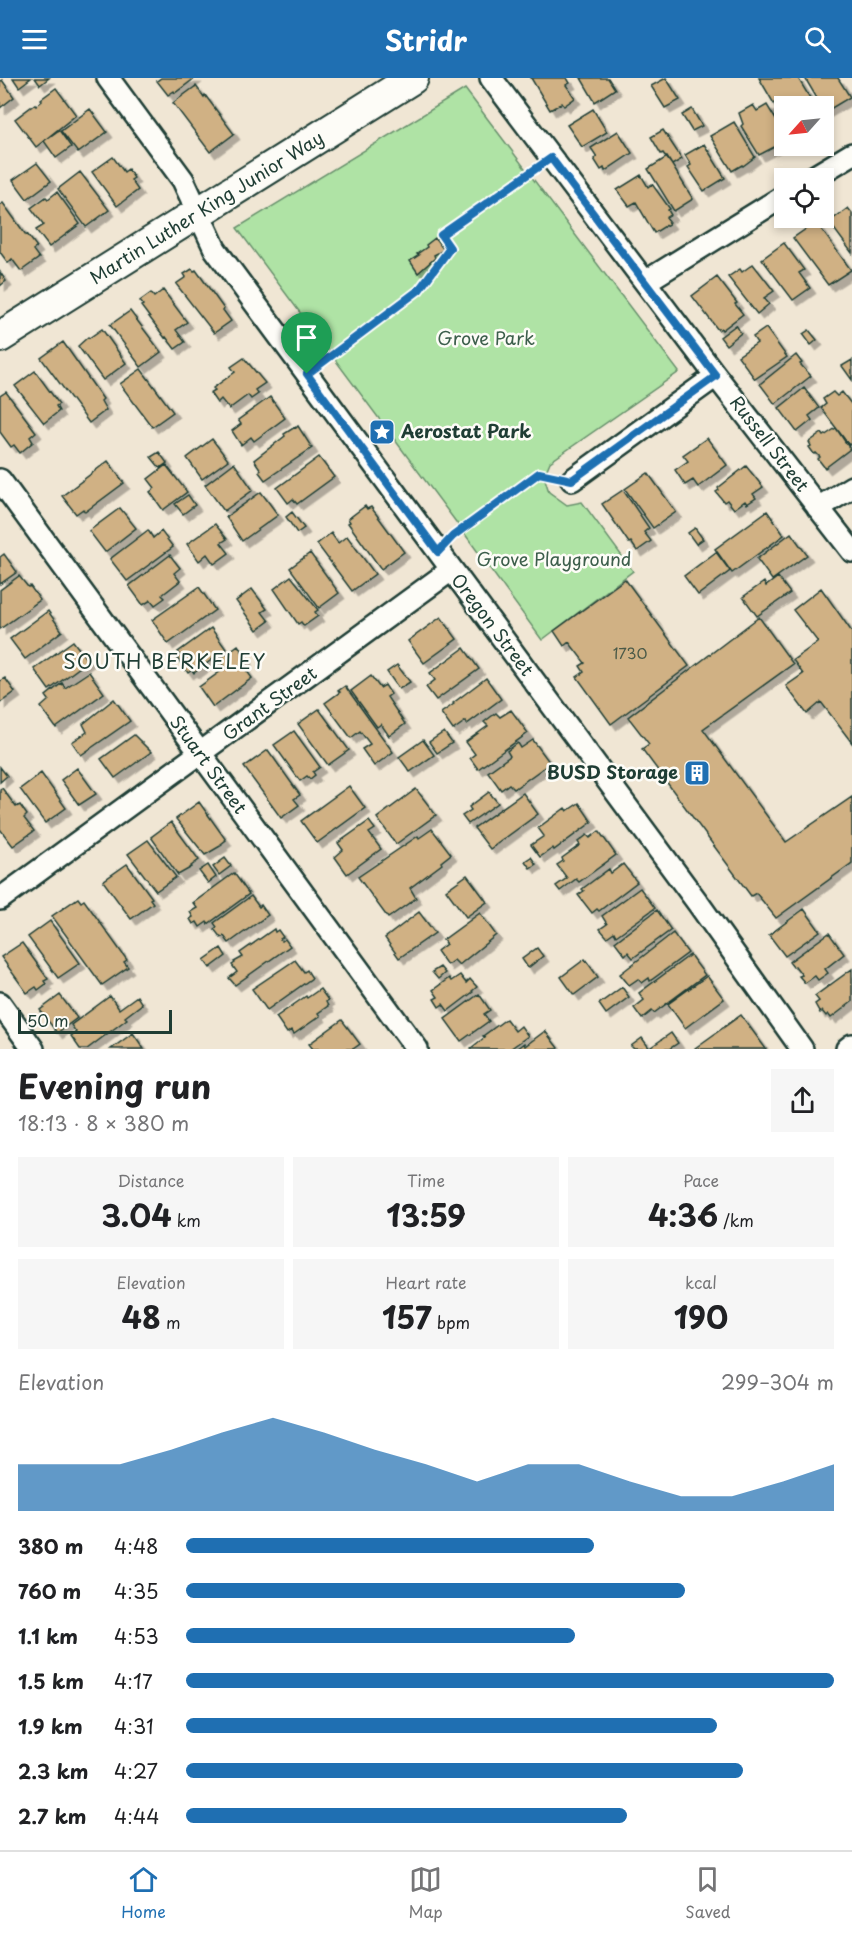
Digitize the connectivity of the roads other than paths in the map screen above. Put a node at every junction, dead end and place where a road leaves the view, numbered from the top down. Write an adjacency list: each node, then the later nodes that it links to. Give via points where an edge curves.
1 (108, 78): 7 (street, Oregon Street, via 183,180)
2 (413, 78): 7 (street, Martin Luther King Junior Way)
3 (491, 78): 8 (street, Russell Street)
4 (852, 154): 5 (street)
5 (829, 168)
6 (774, 202): 8 (street)
7 (198, 214): 9 (street, Martin Luther King Junior Way); 16 (street, Oregon Street, via 215,249)
8 (645, 282): 10 (street, Russell Street)
9 (0, 337)
10 (716, 376): 12 (street); 14 (street, Russell Street)
11 (0, 480): 17 (street, Stuart Street)
12 (572, 480)
13 (852, 487): 14 (street)
14 (818, 508): 15 (street, Russell Street)
15 (852, 551)
16 (451, 570): 17 (street, Grant Street); 23 (street, Oregon Street)
17 (201, 754): 18 (street, Grant Street); 22 (street, Stuart Street)
18 (0, 900)
19 (0, 1003): 21 (street)
20 (852, 1045): 24 (street)
21 (33, 1049)
22 (417, 1049)
23 (802, 1049)
24 (847, 1049)

